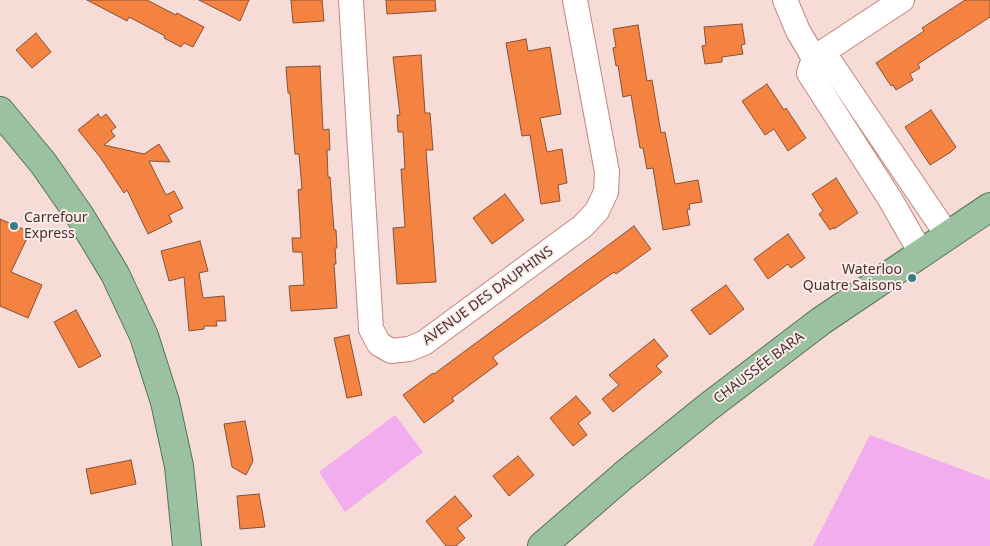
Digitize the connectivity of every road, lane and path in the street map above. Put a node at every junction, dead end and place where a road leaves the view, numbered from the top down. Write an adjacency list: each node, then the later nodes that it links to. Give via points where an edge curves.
1 (351, 0): 2 (street, AVENUE DES DAUPHINS, via 371,329 379,344 391,351 409,350 424,344 583,226 597,211 606,192 607,172)
2 (575, 0)
3 (785, 0): 5 (street)
4 (902, 0): 5 (street)
5 (814, 58): 8 (street, via 828,59); 9 (street, via 809,73)
6 (0, 110): 10 (main road, via 44,163 80,216 116,274 144,336 165,402 179,466)
7 (990, 207): 8 (main road, CHAUSSÉE BARA)
8 (948, 236): 9 (main road, CHAUSSÉE BARA)
9 (921, 253): 11 (main road, CHAUSSÉE BARA, via 821,321 708,407)
10 (187, 546)
11 (542, 546)

